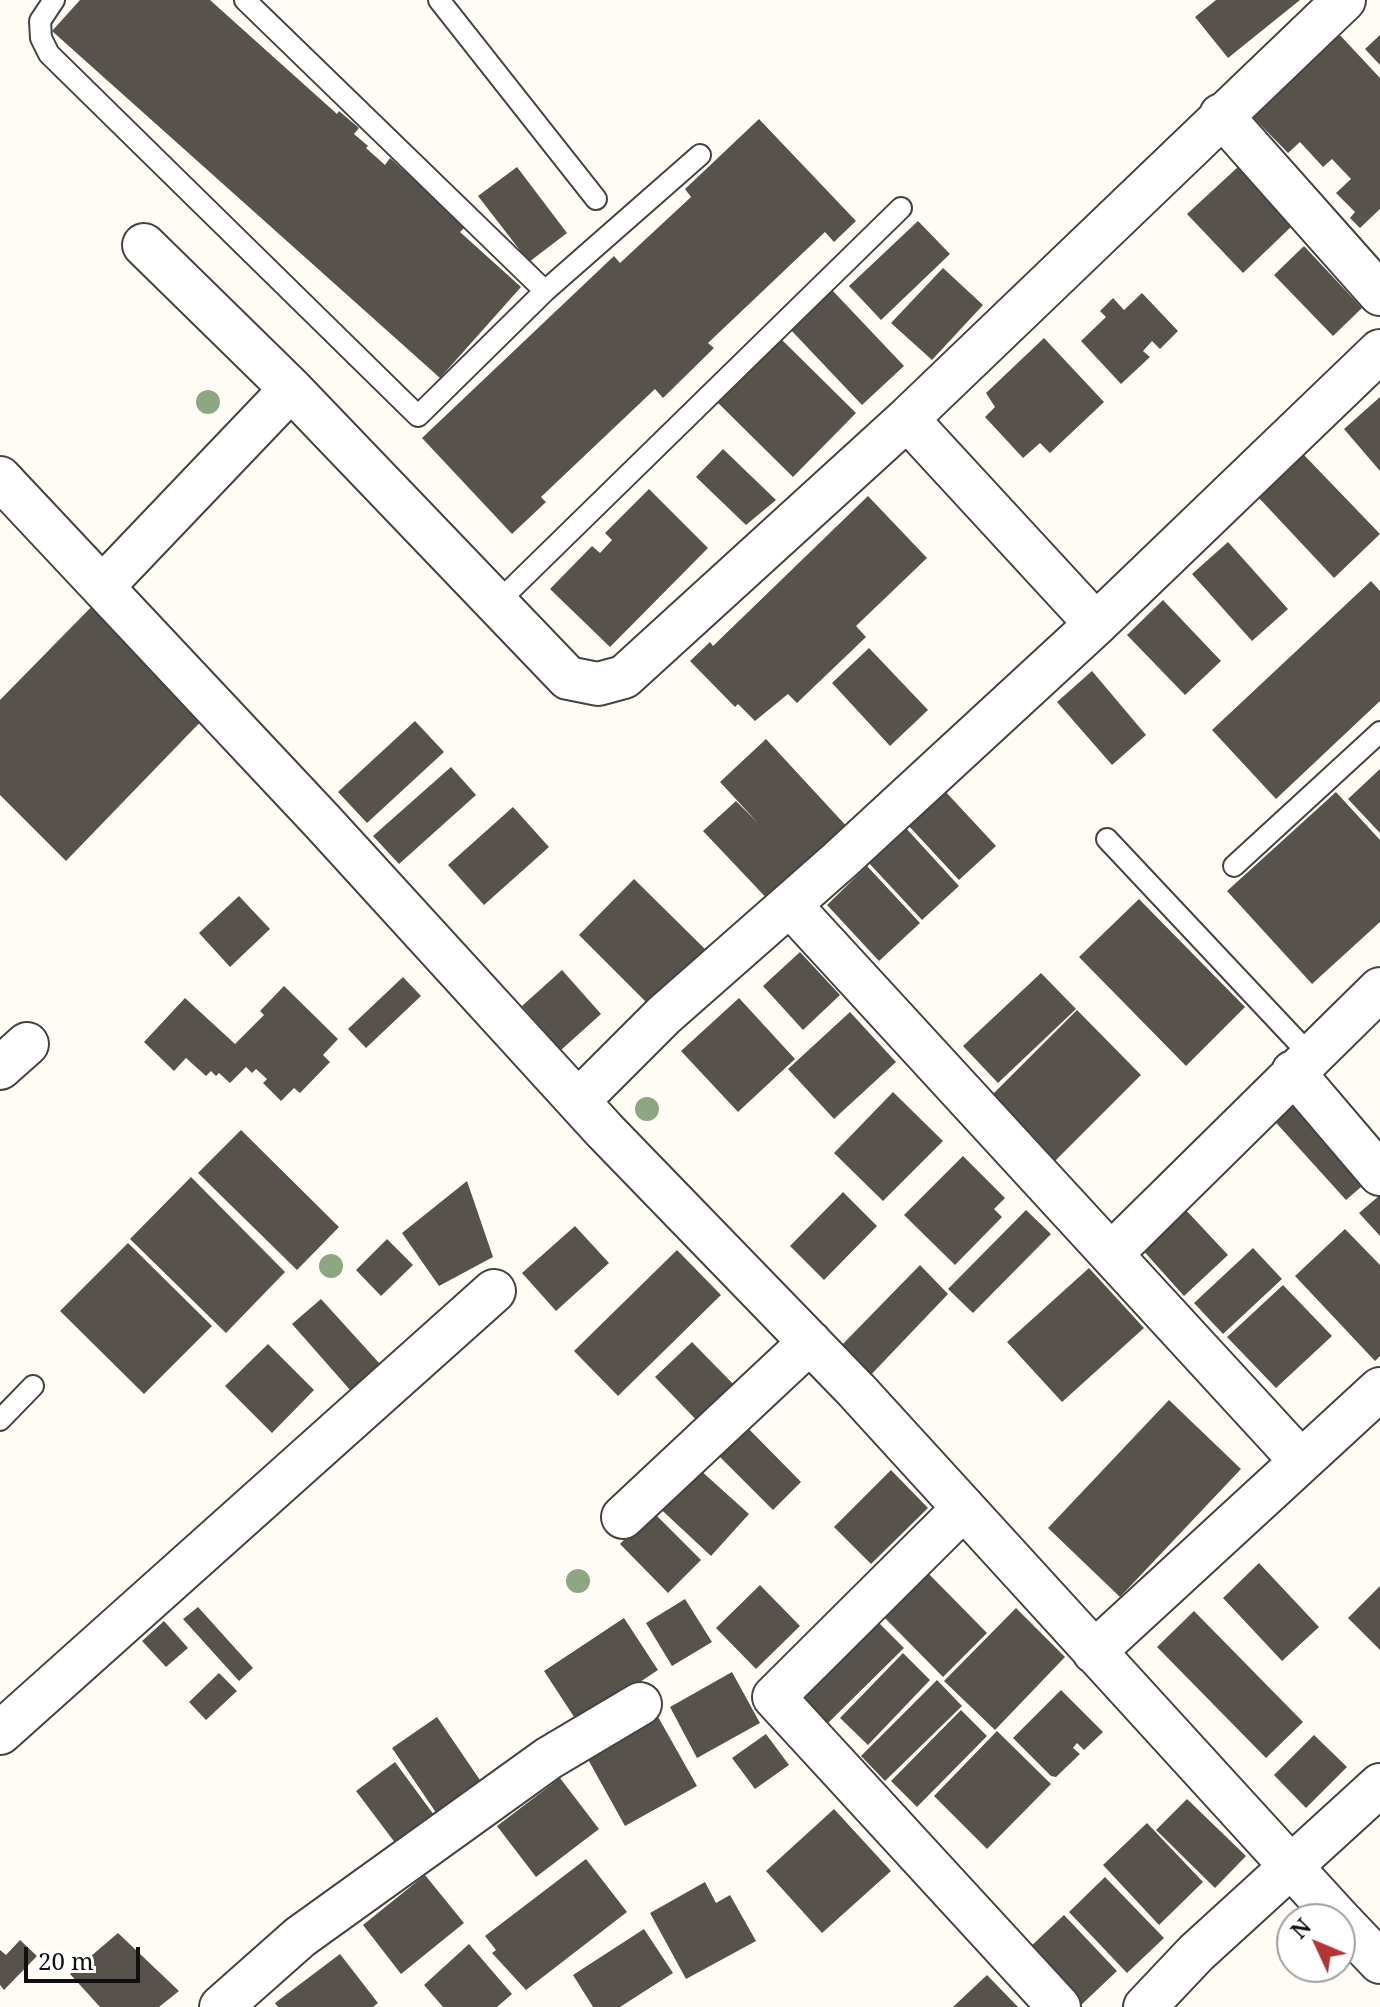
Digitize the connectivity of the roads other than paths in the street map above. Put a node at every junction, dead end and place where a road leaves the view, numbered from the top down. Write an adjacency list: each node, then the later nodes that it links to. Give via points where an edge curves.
1 (54, 0): 10 (lane, via 40,21 49,54 418,416)
2 (245, 0): 10 (lane)
3 (439, 0): 7 (lane)
4 (1344, 0): 5 (street)
5 (1221, 115): 11 (street); 14 (street)
6 (700, 155): 10 (lane)
7 (596, 199)
8 (901, 208): 17 (lane)
9 (144, 245): 13 (street)
10 (545, 291)
11 (1380, 294)
12 (1380, 351): 18 (street)
13 (291, 389): 16 (street); 17 (street)
14 (907, 419): 17 (street, via 624,677 598,684 568,678); 18 (street)
15 (0, 478): 16 (street)
16 (104, 585): 25 (street)
17 (497, 603)
18 (1096, 624): 22 (street)
19 (1380, 732): 21 (lane)
20 (1107, 839): 24 (lane)
21 (1234, 866)
22 (790, 905): 25 (street, via 664,1015); 27 (street)
23 (1380, 989): 24 (street)
24 (1302, 1063): 26 (street); 27 (street)
25 (578, 1101): 29 (street)
26 (1380, 1174)
27 (1111, 1254): 33 (street)
28 (494, 1291): 38 (street)
29 (810, 1342): 34 (street); 35 (street)
30 (33, 1386): 32 (lane)
31 (1380, 1389): 33 (street)
32 (0, 1420)
33 (1301, 1461): 36 (street)
34 (964, 1508): 36 (street); 45 (street, via 774,1697)
35 (623, 1517)
36 (1094, 1652): 40 (street)
37 (640, 1704): 44 (street, via 549,1758 312,1928)
38 (0, 1733)
39 (1380, 1785): 40 (street)
40 (1290, 1867): 41 (street); 46 (street)
41 (1324, 1903)
42 (1356, 1937): 43 (street)
43 (1380, 1962)
44 (221, 2007)
45 (1059, 2007)
46 (1145, 2007)

